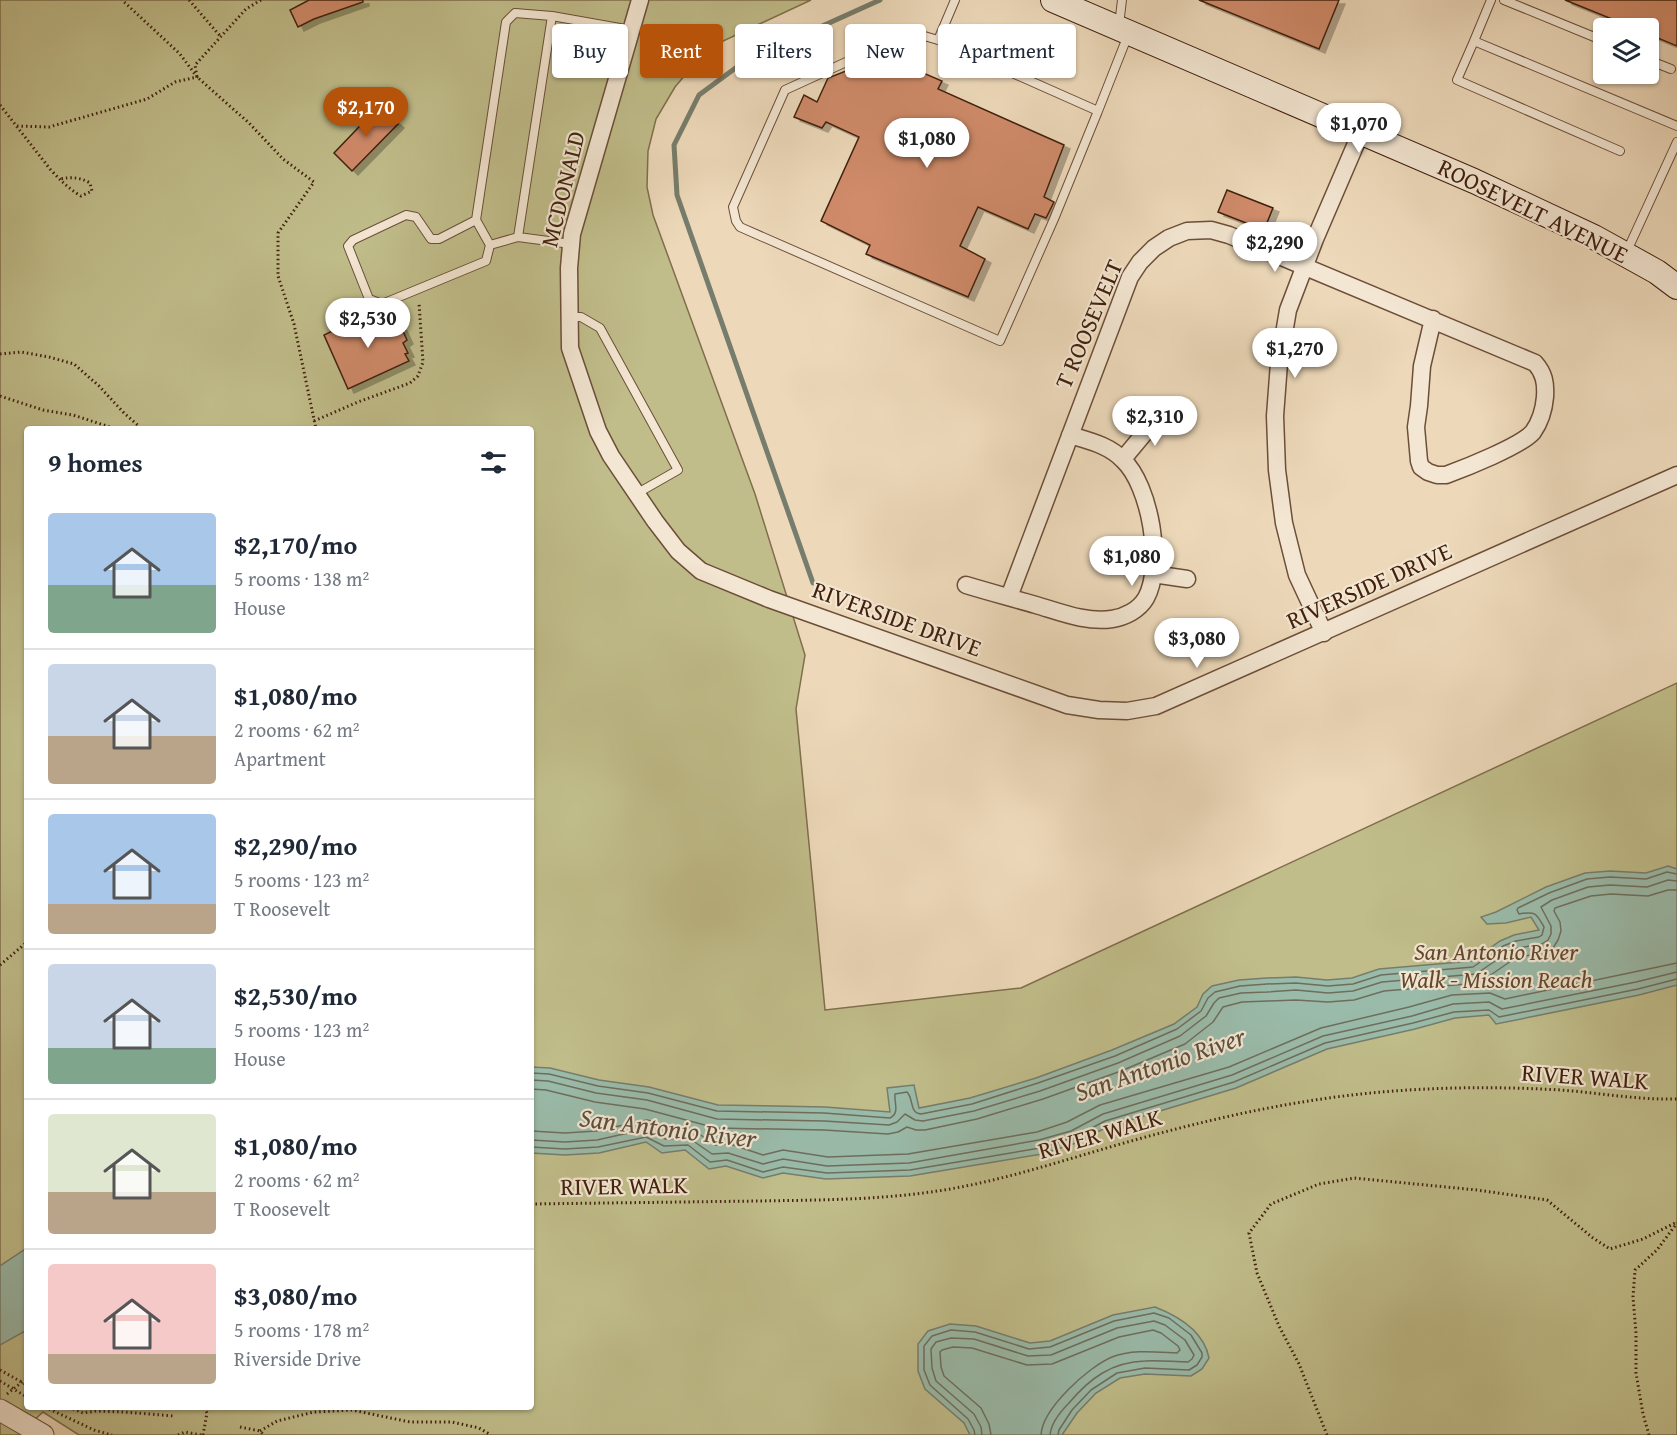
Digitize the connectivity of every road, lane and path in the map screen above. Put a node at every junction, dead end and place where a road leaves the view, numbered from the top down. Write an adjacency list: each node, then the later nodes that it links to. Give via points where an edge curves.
1 (122, 0): 20 (path, via 180,54)
2 (189, 0): 15 (path)
3 (261, 0): 15 (path, via 246,9)
4 (640, 0): 12 (street, MCDONALD)
5 (955, 0): 11 (lane)
6 (1053, 0): 13 (main road, ROOSEVELT AVENUE)
7 (1122, 0): 13 (lane)
8 (1491, 0): 17 (lane)
9 (1504, 0): 14 (lane)
10 (552, 16): 12 (lane); 30 (lane, via 515,13 506,22); 31 (lane)
11 (945, 24)
12 (631, 30): 32 (street, MCDONALD)
13 (1124, 30): 23 (lane); 26 (main road, ROOSEVELT AVENUE)
14 (1593, 36)
15 (220, 37): 20 (path, via 195,65)
16 (938, 40): 23 (lane, via 921,35 903,36 786,90 733,207 740,227 1000,341)
17 (1474, 40): 25 (lane); 28 (lane, via 1457,80)
18 (1659, 64): 19 (lane)
19 (1671, 69)
20 (197, 77): 24 (path, via 176,82 147,99 49,127); 43 (path, via 283,159 314,182 278,233 278,276 294,324)
21 (1024, 78): 23 (lane)
22 (0, 105): 24 (path)
23 (1098, 111)
24 (17, 126): 29 (path)
25 (1677, 126)
26 (1361, 132): 34 (main road, ROOSEVELT AVENUE, via 1474,181); 35 (street)
27 (1677, 142): 34 (lane)
28 (1620, 151)
29 (60, 179): 29 (path, via 81,196 92,190 90,183 80,178)
30 (476, 220): 33 (lane); 37 (lane, via 431,239 416,217 406,215 348,246 369,299 382,304)
31 (518, 237): 32 (lane); 33 (lane)
32 (571, 244): 38 (street, MCDONALD)
33 (490, 245): 37 (lane, via 486,261)
34 (1626, 255): 36 (main road, ROOSEVELT AVENUE)
35 (1305, 267): 39 (street, T ROOSEVELT); 47 (street, T ROOSEVELT, via 1211,230 1187,231 1154,248 1130,278); 56 (street, via 1288,310 1279,363 1275,416 1277,470 1284,523 1298,575)
36 (1677, 287)
37 (417, 289): 43 (path, via 423,342 418,376 410,383)
38 (569, 317): 50 (street, MCDONALD, via 570,348 598,431); 50 (lane, via 581,317 600,328 678,470)
39 (1433, 319): 39 (street, T ROOSEVELT, via 1535,363 1542,370 1545,385 1544,405 1533,432 1522,441 1446,475 1421,467 1416,427 1422,366)
40 (0, 354): 45 (path, via 21,352 74,364)
41 (0, 396): 44 (path)
42 (1179, 419): 48 (street, via 1153,423)
43 (314, 421): 46 (path)
44 (107, 426)
45 (139, 426)
46 (315, 426)
47 (1070, 435): 48 (street, via 1103,445); 55 (street, T ROOSEVELT)
48 (1123, 459): 52 (street, via 1132,470 1147,508)
49 (1677, 475): 56 (street, RIVERSIDE DRIVE)
50 (636, 494): 51 (street, MCDONALD, via 678,551)
51 (701, 570): 56 (street, RIVERSIDE DRIVE, via 769,599 1052,700 1099,710 1156,706)
52 (1154, 574): 53 (street); 55 (street, via 1141,605 1110,620 1079,618)
53 (1187, 579)
54 (966, 585): 55 (street)
55 (1009, 597)
56 (1324, 633)
57 (24, 945): 58 (path)
58 (0, 965)
59 (1677, 1099): 60 (path, RIVER WALK, via 1521,1088 1373,1093 1242,1113 989,1181 913,1195 844,1200)
60 (534, 1204)
61 (1677, 1223): 81 (path, via 1610,1249 1547,1200 1353,1178 1319,1184 1271,1204 1249,1233 1257,1273); 82 (path, via 1657,1250 1635,1270 1636,1373)
62 (0, 1370): 65 (path, bridge)
63 (24, 1380): 67 (path)
64 (0, 1381): 66 (path, bridge)
65 (24, 1383)
66 (24, 1394)
67 (0, 1400)
68 (0, 1410): 74 (street)
69 (50, 1410): 76 (path)
70 (76, 1410): 72 (path)
71 (206, 1410): 78 (path)
72 (174, 1416)
73 (240, 1427): 75 (path)
74 (37, 1431)
75 (260, 1431): 79 (path); 80 (path, via 276,1421 314,1412 352,1410 410,1422 452,1422)
76 (112, 1435)
77 (178, 1435): 78 (path)
78 (202, 1435)
79 (264, 1435)
80 (491, 1435)
81 (1327, 1435)
82 (1649, 1435)

